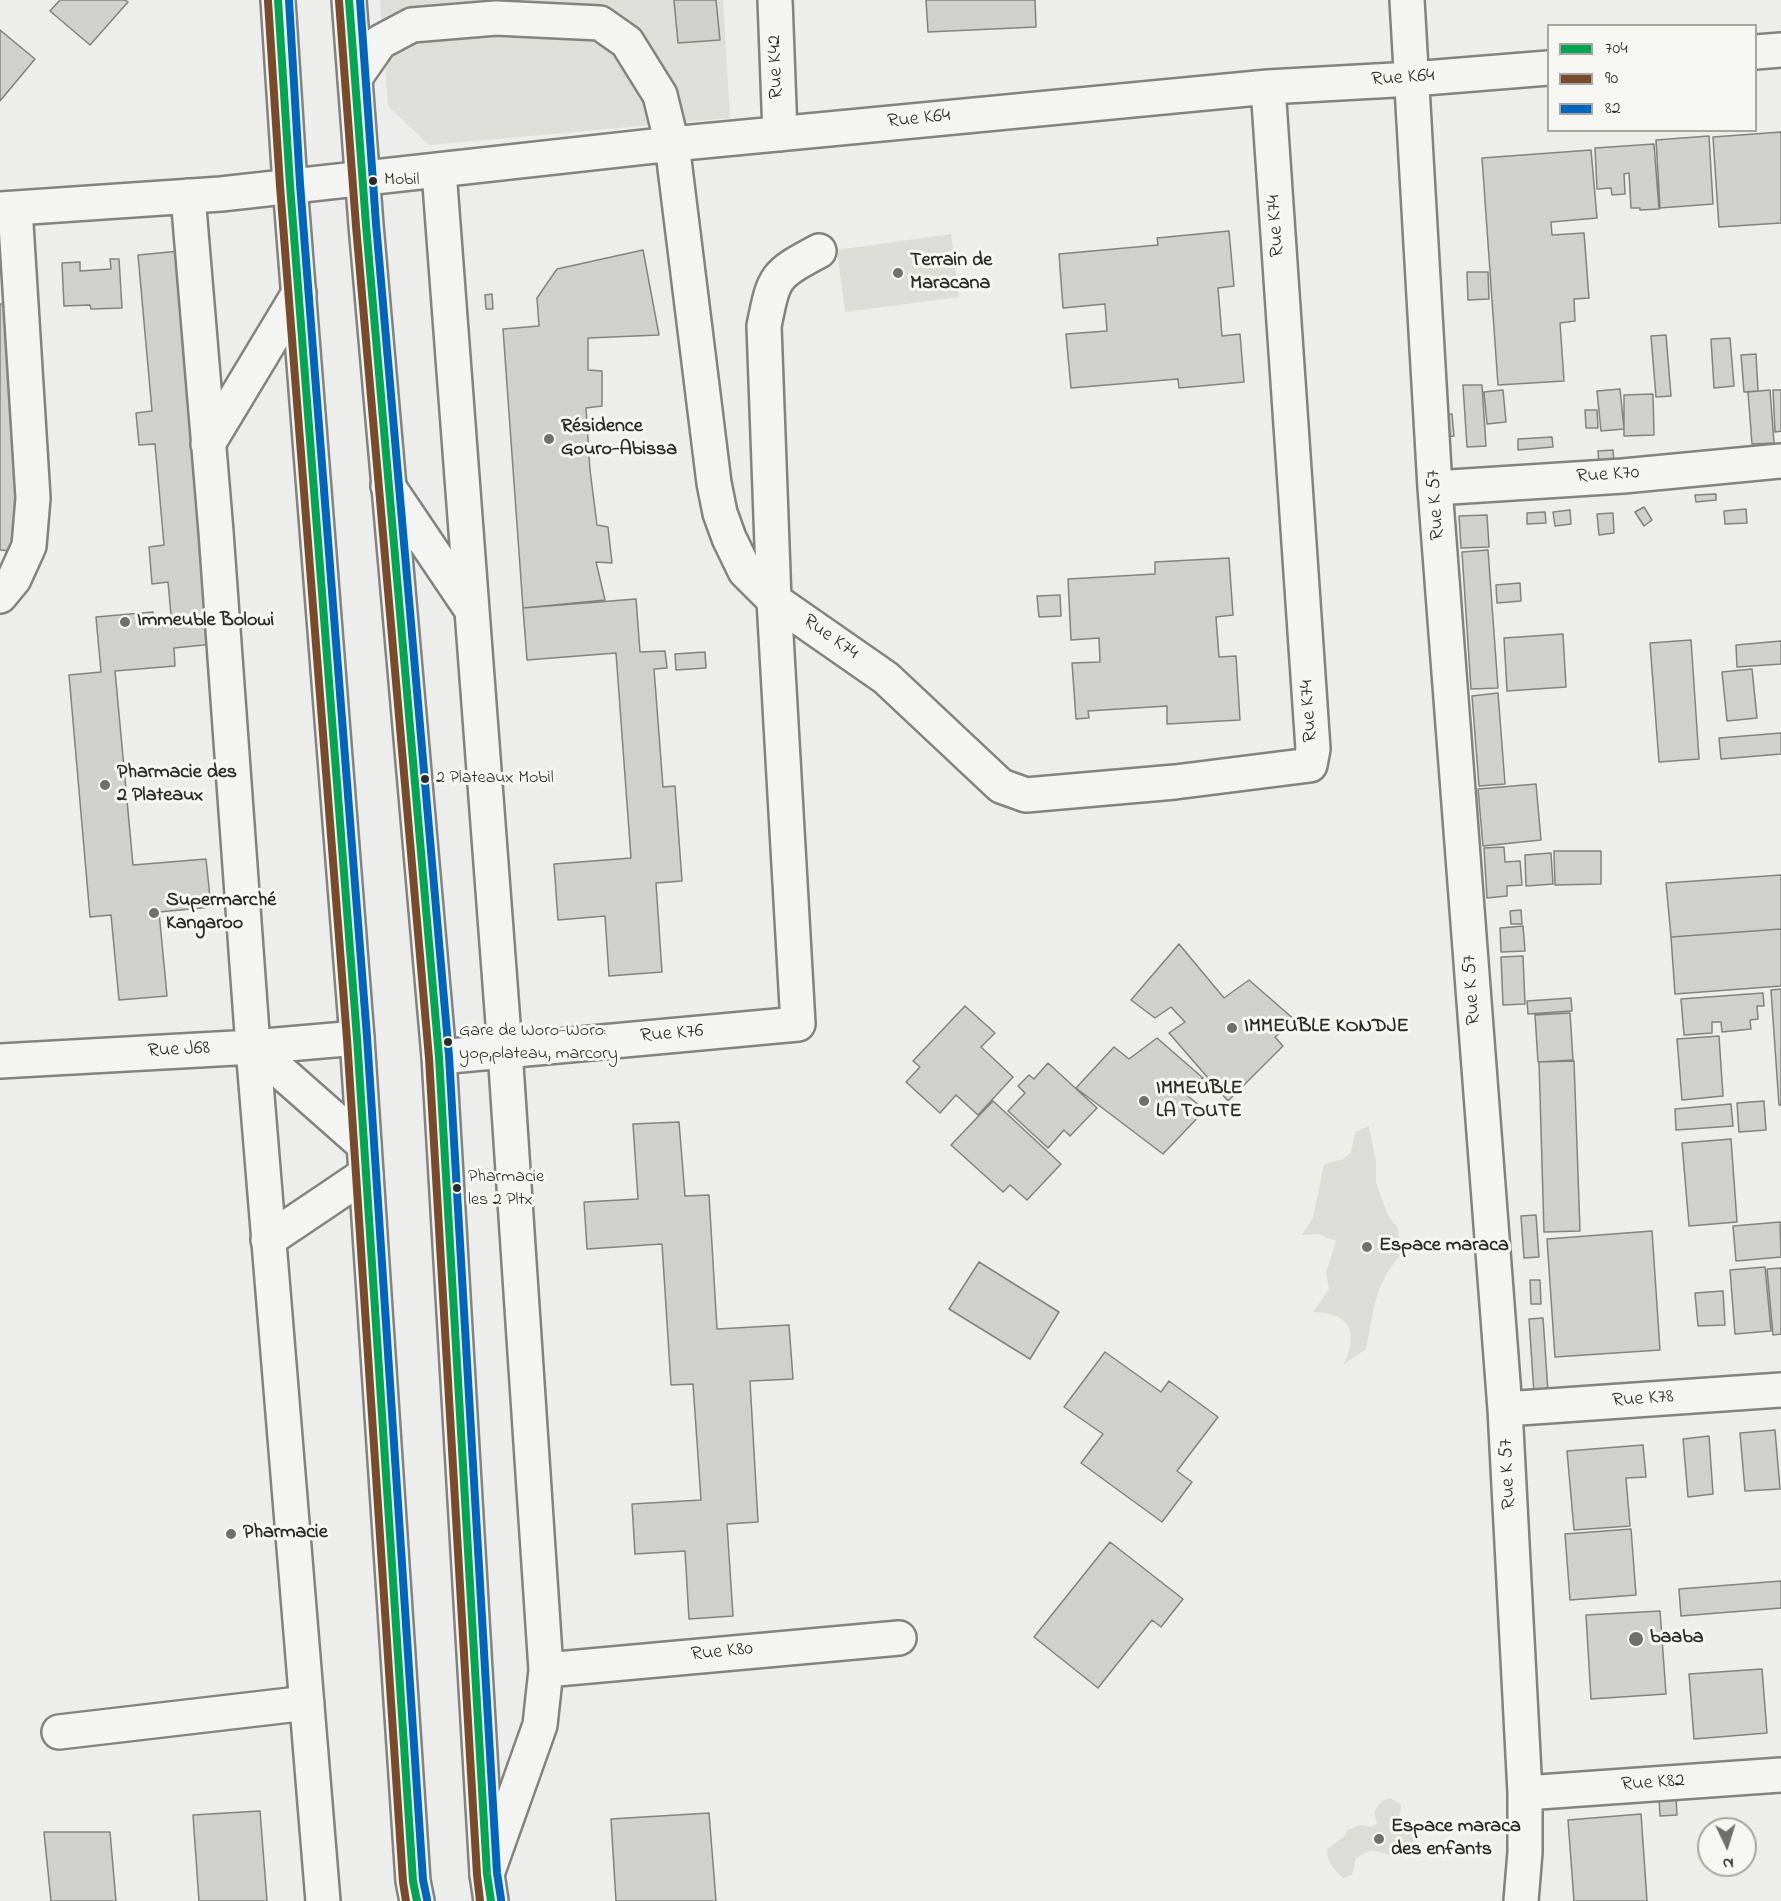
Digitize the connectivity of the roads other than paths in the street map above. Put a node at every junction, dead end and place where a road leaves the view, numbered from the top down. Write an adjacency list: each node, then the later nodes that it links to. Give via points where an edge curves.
1 (278, 0): 17 (street)
2 (349, 0): 10 (street)
3 (775, 0): 13 (street, Rue K42)
4 (1407, 0): 11 (street, Rue K 57)
5 (495, 9): 6 (street); 14 (street, via 600,23 627,42 660,95)
6 (411, 12): 10 (street, via 380,42)
7 (1781, 50): 8 (street)
8 (1757, 52)
9 (1547, 68): 11 (street, Rue K64)
10 (355, 78): 16 (street)
11 (1412, 79): 12 (street, Rue K64); 25 (street, Rue K 57)
12 (1268, 87): 13 (street, Rue K64); 27 (street, Rue K74, via 1310,765 1175,782 1015,793 976,765 886,678)
13 (780, 134): 14 (street, Rue K64)
14 (672, 144): 15 (street, Rue K64); 27 (street, via 720,513 745,571)
15 (440, 171): 16 (street, Rue K64); 28 (street)
16 (362, 177): 17 (street, Rue K64); 24 (street)
17 (291, 185): 18 (street, Rue K64); 21 (street)
18 (188, 196): 19 (street, Rue K64); 22 (street)
19 (8, 209): 26 (street, via 33,498 29,546 14,579)
20 (819, 251): 27 (street, via 787,268 772,286 764,326)
21 (299, 293): 22 (street); 29 (street)
22 (208, 444): 30 (street)
23 (1781, 461): 25 (street, Rue K70)
24 (388, 486): 28 (street); 32 (street)
25 (1435, 488): 37 (street, Rue K 57)
26 (0, 596)
27 (774, 600): 31 (street, Rue K76, via 798,1024)
28 (472, 611): 31 (street)
29 (357, 1038): 30 (street, Rue J68); 34 (street)
30 (253, 1047): 33 (street, Rue J68); 34 (street); 35 (street)
31 (505, 1050): 32 (street, Rue K76); 39 (street)
32 (439, 1057): 44 (street)
33 (0, 1061)
34 (365, 1159): 35 (street); 46 (street)
35 (268, 1240): 40 (street)
36 (1781, 1390): 37 (street, Rue K78)
37 (1505, 1409): 43 (street, Rue K 57)
38 (899, 1638): 39 (street, Rue K80)
39 (546, 1670): 44 (street, via 540,1725)
40 (307, 1703): 41 (street); 45 (street)
41 (59, 1732)
42 (1781, 1775): 43 (street, Rue K82)
43 (1525, 1793): 47 (street, Rue K 57)
44 (489, 1887)
45 (323, 1901)
46 (417, 1901)
47 (1521, 1901)

